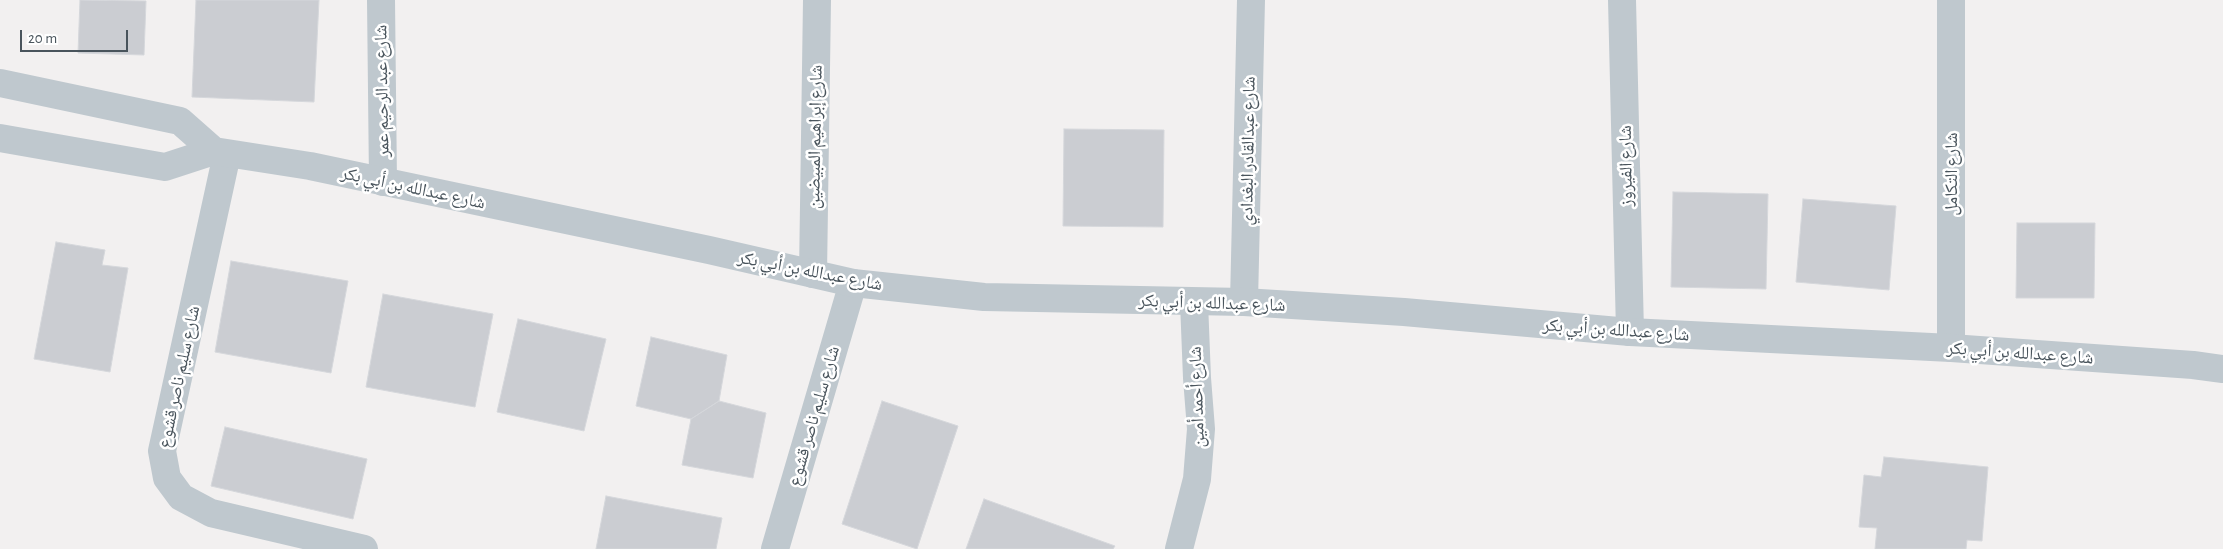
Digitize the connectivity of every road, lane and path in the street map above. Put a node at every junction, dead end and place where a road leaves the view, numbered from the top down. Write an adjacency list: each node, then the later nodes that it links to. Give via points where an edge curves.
1 (381, 0): 9 (street, شارع عبد الرحيم عمر)
2 (817, 0): 10 (street, شارع إبراهيم المبيضين)
3 (1251, 0): 13 (street, شارع عبدالقادر البغدادي)
4 (1622, 0): 14 (street, شارع الفيروز)
5 (1951, 0): 15 (street, شارع التكامل)
6 (0, 84): 8 (street, via 180,121)
7 (0, 138): 8 (street, شارع عبدالله بن أبي بكر, via 165,167)
8 (220, 152): 9 (street, شارع عبدالله بن أبي بكر, via 310,166); 17 (street, شارع سليم ناصر قشوع, via 162,451 167,478 181,497 211,512)
9 (383, 182): 10 (street, شارع عبدالله بن أبي بكر)
10 (813, 274): 11 (street, شارع عبدالله بن أبي بكر)
11 (852, 283): 12 (street, شارع عبدالله بن أبي بكر, via 984,297); 18 (street, شارع سليم ناصر قشوع)
12 (1194, 302): 13 (street, شارع عبدالله بن أبي بكر); 19 (street, شارع أحمد أمين, via 1201,429 1197,479)
13 (1244, 302): 14 (street, شارع عبدالله بن أبي بكر)
14 (1630, 332): 15 (street, شارع عبدالله بن أبي بكر)
15 (1950, 348): 16 (street, شارع عبدالله بن أبي بكر, via 2193,364)
16 (2223, 369)
17 (364, 549)
18 (775, 549)
19 (1179, 549)

